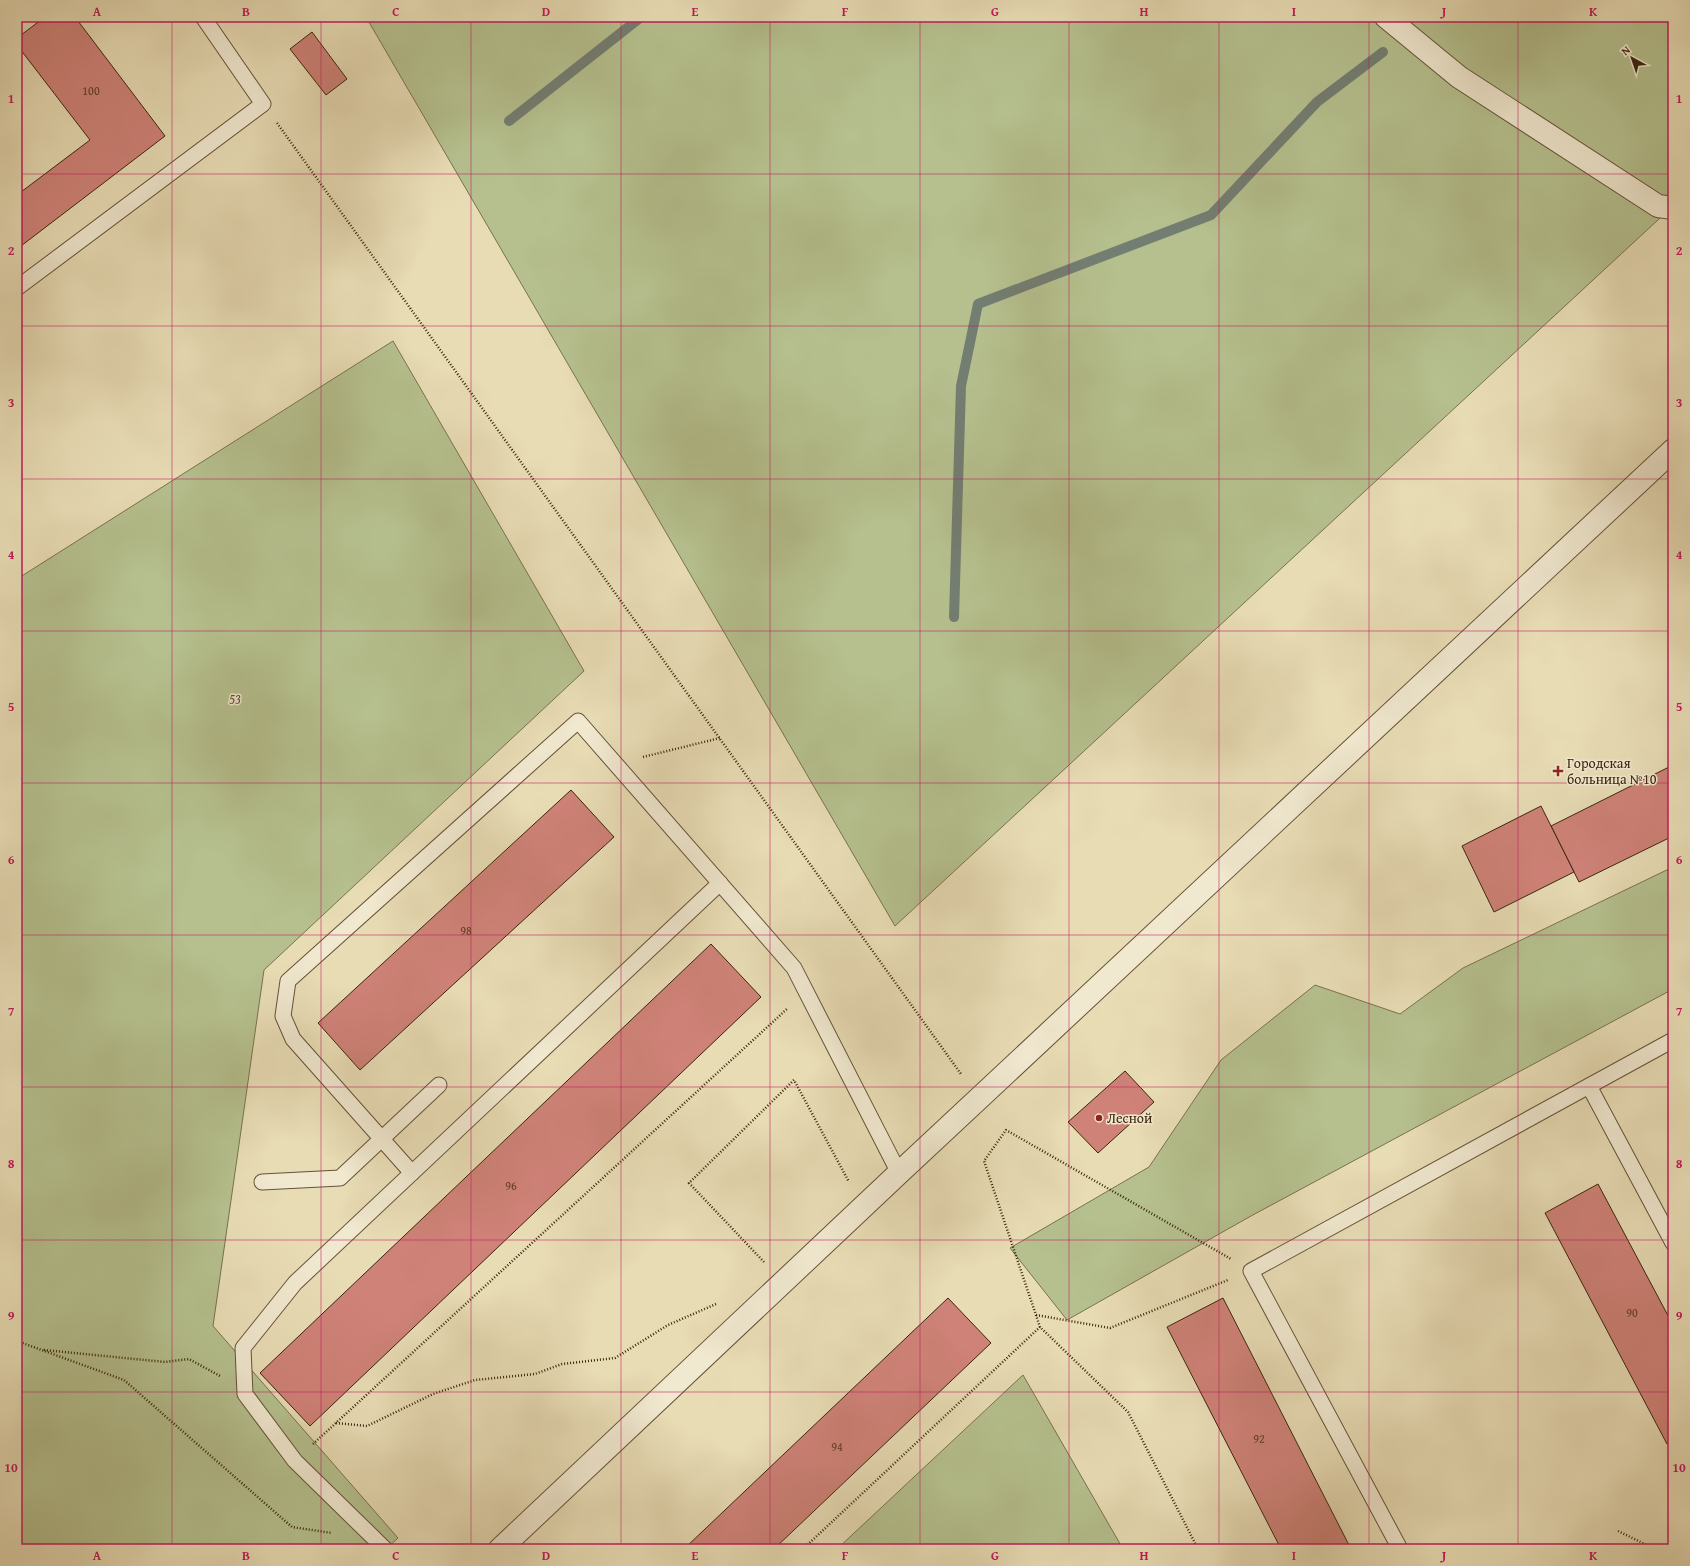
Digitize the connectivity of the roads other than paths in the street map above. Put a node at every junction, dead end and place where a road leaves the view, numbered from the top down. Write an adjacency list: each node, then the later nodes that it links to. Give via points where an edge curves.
1 (203, 17): 4 (lane, via 263,104)
2 (1386, 17): 3 (street, via 1459,77 1658,206)
3 (1673, 208)
4 (17, 288)
5 (1673, 450): 12 (street)
6 (720, 883): 10 (lane, via 578,721 288,981 283,1016 293,1039); 11 (lane); 12 (lane, via 794,968)
7 (1673, 1040): 9 (lane)
8 (439, 1085): 10 (lane)
9 (1589, 1086): 14 (lane); 17 (lane, via 1251,1271)
10 (382, 1139): 11 (lane); 13 (lane, via 340,1178)
11 (412, 1173): 15 (lane, via 295,1283 244,1348 245,1394 295,1461)
12 (899, 1173): 16 (street)
13 (262, 1182)
14 (1673, 1243)
15 (379, 1544)
16 (500, 1549)
17 (1400, 1549)

